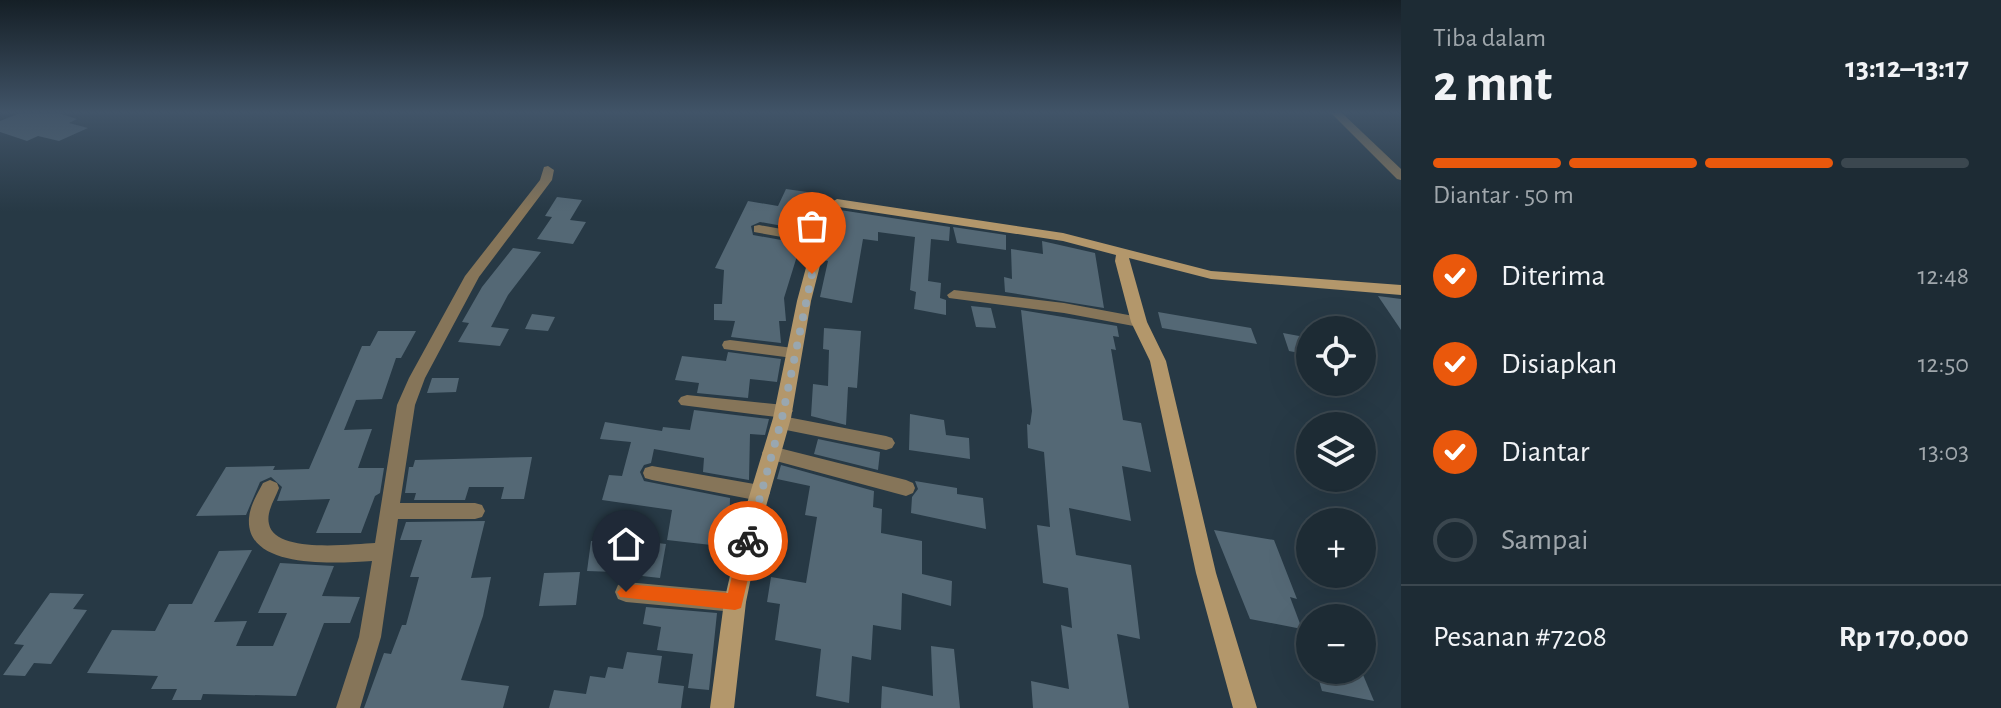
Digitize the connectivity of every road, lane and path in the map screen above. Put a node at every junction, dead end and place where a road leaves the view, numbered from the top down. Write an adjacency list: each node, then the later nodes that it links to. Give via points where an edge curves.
1 (1370, 146): 3 (street)
2 (548, 170): 20 (street, via 546,180 472,276 417,378 406,405)
3 (1401, 176)
4 (759, 229): 5 (street)
5 (821, 240): 6 (street, via 828,208 845,203 1029,231); 11 (street)
6 (1123, 252): 7 (street, via 1234,278); 9 (street)
7 (1401, 290)
8 (954, 295): 9 (street)
9 (1139, 322): 27 (street, via 1158,361 1206,573)
10 (730, 345): 11 (street)
11 (793, 353): 13 (street)
12 (687, 401): 13 (street)
13 (782, 417): 14 (street); 15 (street)
14 (886, 443)
15 (771, 453): 18 (street); 19 (street)
16 (652, 473): 19 (street)
17 (270, 488): 22 (street, via 259,526 264,539 277,547 297,553)
18 (906, 488)
19 (760, 493): 24 (street)
20 (391, 511): 21 (street); 22 (street)
21 (475, 511)
22 (385, 551): 25 (street, via 370,637)
23 (626, 592): 24 (street)
24 (735, 602): 26 (street)
25 (348, 708)
26 (722, 708)
27 (1245, 708)

